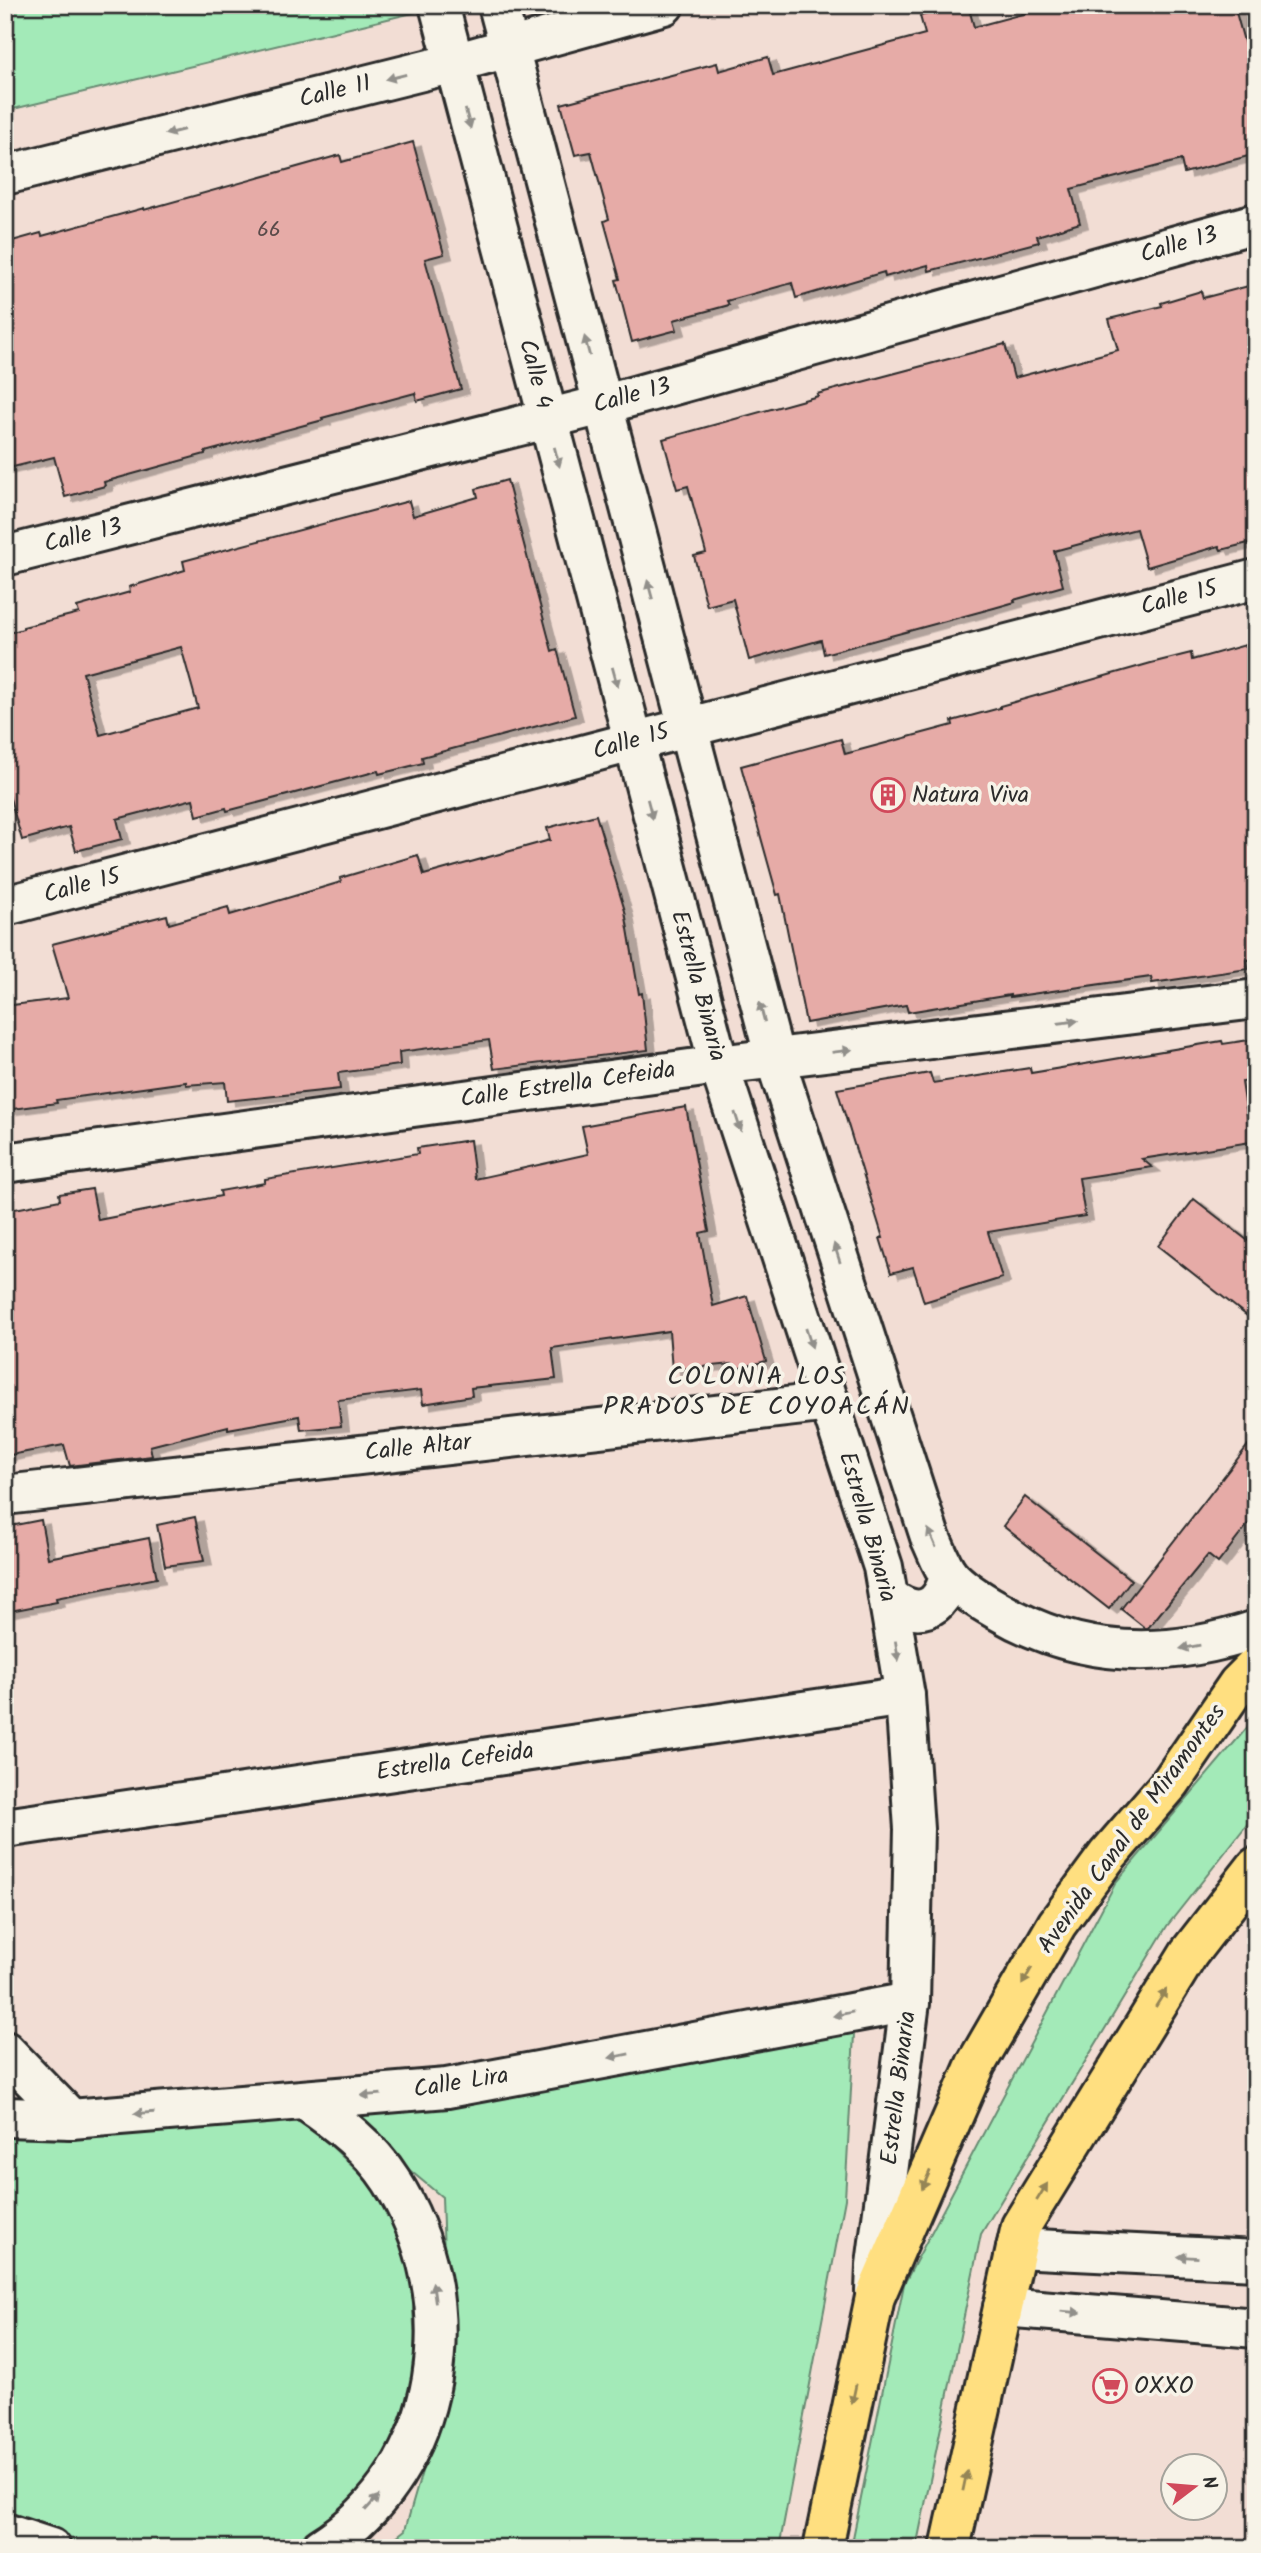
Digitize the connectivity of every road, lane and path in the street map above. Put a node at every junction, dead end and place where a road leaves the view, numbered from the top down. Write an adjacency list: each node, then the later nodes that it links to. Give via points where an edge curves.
1 (439, 5): 5 (street, Calle 4)
2 (498, 5): 4 (street)
3 (664, 5): 4 (street, Calle 11)
4 (509, 47): 5 (street, Calle 11); 8 (street, one-way to 4)
5 (454, 63): 6 (street, Calle 11, one-way to 6); 9 (street, Calle 4, one-way to 9)
6 (5, 175)
7 (1256, 223): 8 (street, Calle 13)
8 (602, 405): 9 (street, Calle 13); 12 (street, one-way to 8)
9 (547, 418): 10 (street, Calle 13); 13 (street, Calle 4, one-way to 13)
10 (5, 556)
11 (1256, 579): 12 (street, Calle 15)
12 (686, 727): 13 (street, Calle 15); 16 (street, one-way to 12)
13 (632, 743): 14 (street, Calle 15); 17 (street, Estrella Binaria, one-way to 17)
14 (5, 905)
15 (1256, 999): 16 (street, Calle Estrella Cefeida, one-way to 15)
16 (775, 1059): 17 (street, Calle Estrella Cefeida); 21 (street, one-way to 16, via 930,1537)
17 (719, 1065): 18 (street, Calle Estrella Cefeida); 19 (street, Estrella Binaria, one-way to 19)
18 (5, 1163)
19 (830, 1402): 20 (street, Calle Altar); 22 (street, Estrella Binaria, via 883,1567)
20 (5, 1495)
21 (949, 1575): 22 (street, via 940,1600 928,1608 900,1606); 23 (street, one-way to 21, via 1177,1650 1093,1647 1016,1621)
22 (888, 1596): 25 (street, Estrella Binaria, one-way to 25)
23 (1256, 1630)
24 (1256, 1666): 35 (main road, Avenida Canal de Miramontes, one-way to 35, via 1058,1924 976,2064)
25 (905, 1696): 26 (street, Estrella Cefeida); 28 (street, Estrella Binaria, via 914,1829)
26 (5, 1828)
27 (1256, 1867): 33 (main road, one-way to 27, via 1021,2226 1189,1953)
28 (910, 2002): 30 (street, Calle Lira, one-way to 30, via 447,2088); 35 (street, Estrella Binaria)
29 (5, 2051): 32 (street)
30 (306, 2101): 32 (street, Calle Lira, one-way to 32); 40 (street, one-way to 30, via 354,2523 400,2466 428,2399 438,2323 434,2285 410,2211 366,2148)
31 (5, 2117): 32 (street, Calle Lira)
32 (71, 2119)
33 (1016, 2248): 34 (street, one-way to 33); 36 (main road)
34 (1256, 2260)
35 (874, 2297): 41 (main road, Avenida Canal de Miramontes, one-way to 41)
36 (1003, 2306): 37 (street, one-way to 37); 42 (main road, one-way to 36)
37 (1256, 2328)
38 (5, 2533): 39 (street)
39 (51, 2548)
40 (321, 2548)
41 (823, 2548)
42 (950, 2548)

